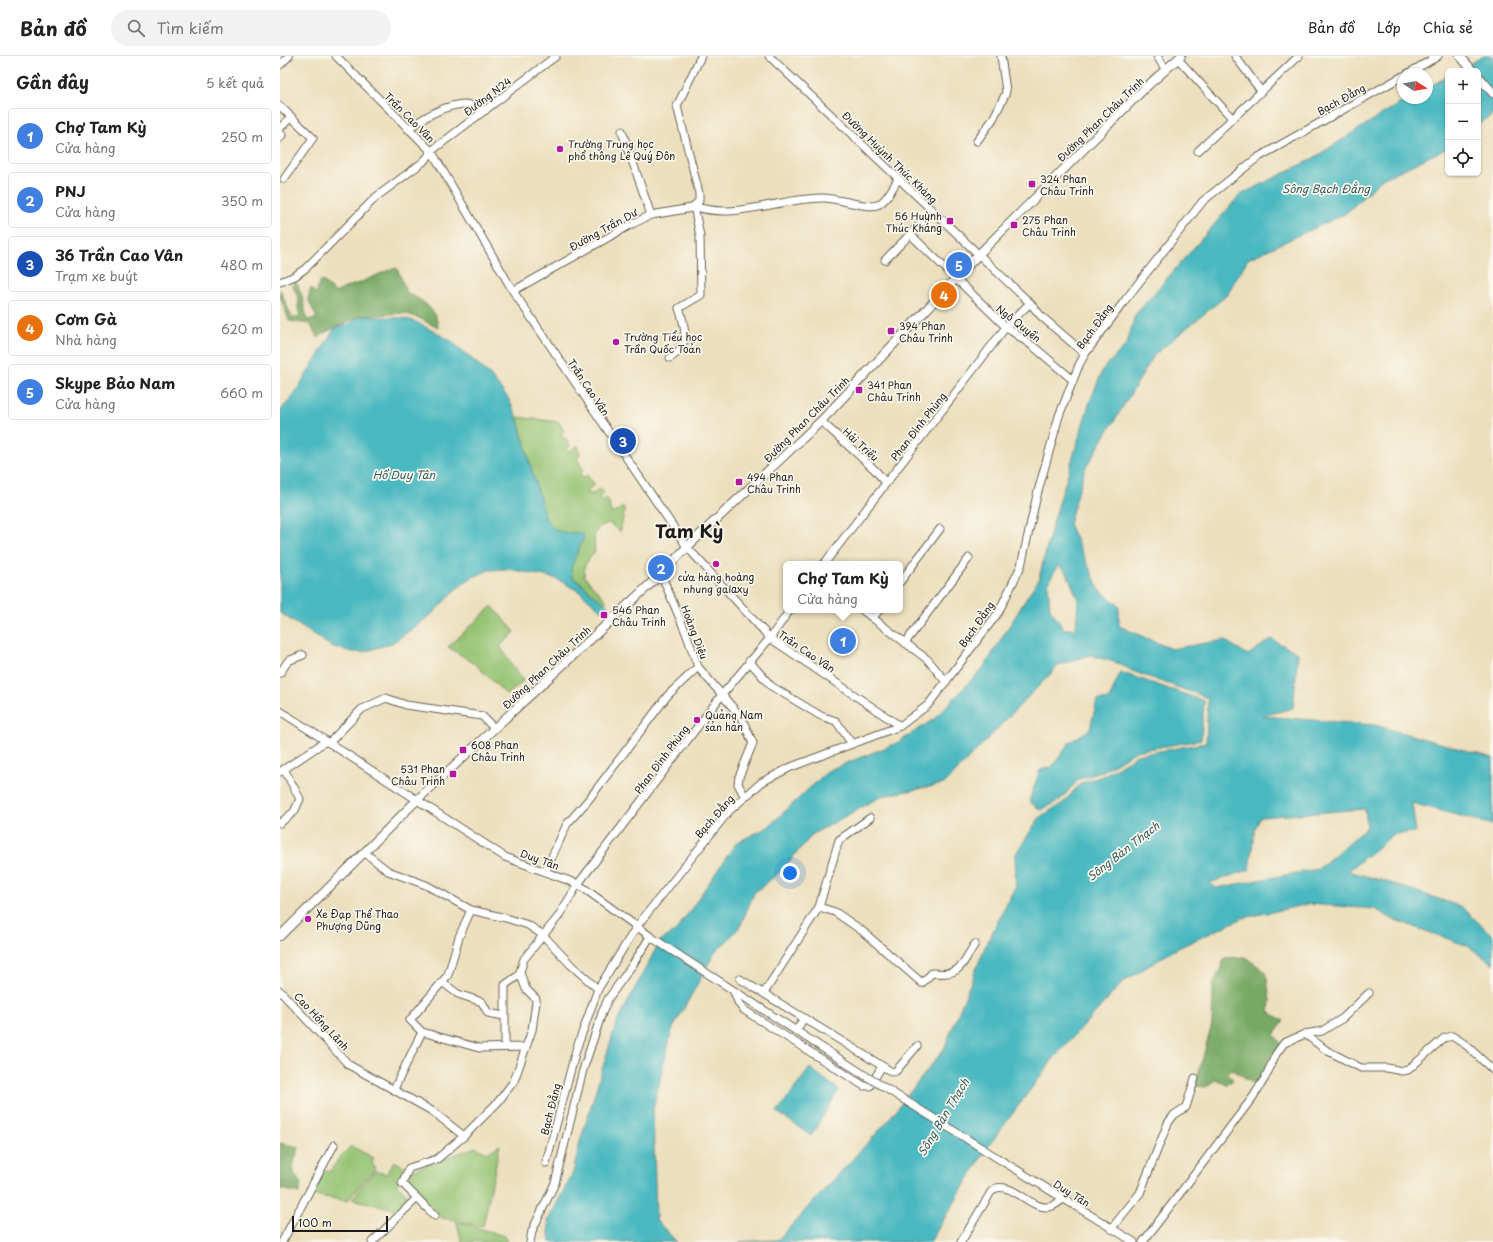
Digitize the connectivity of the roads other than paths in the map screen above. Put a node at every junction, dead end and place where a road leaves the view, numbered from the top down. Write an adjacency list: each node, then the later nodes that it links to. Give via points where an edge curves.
1 (289, 56): 13 (street)
2 (336, 56): 26 (street, Trần Cao Vân)
3 (556, 56): 22 (street, Đường N24)
4 (701, 56): 35 (street, via 677,106 699,193 699,201)
5 (769, 56): 34 (street, Đường Huỳnh Thúc Kháng)
6 (1002, 56): 30 (street, via 1005,95 993,119)
7 (1157, 56): 16 (street)
8 (1235, 56): 19 (street)
9 (1299, 56): 19 (street)
10 (1460, 56): 15 (main road)
11 (1435, 57): 14 (street)
12 (1180, 58): 16 (main road, Đường Phan Châu Trinh); 24 (street)
13 (280, 65)
14 (1417, 68)
15 (1470, 68)
16 (1166, 70): 39 (main road, Đường Phan Châu Trinh)
17 (1397, 79): 46 (street, Bạch Đằng, via 1257,158 1203,201)
18 (1481, 79): 20 (main road)
19 (1261, 91): 24 (street)
20 (1493, 93)
21 (280, 106): 23 (street)
22 (486, 110): 26 (street, via 466,104 452,106 426,117); 32 (street, Đường N24)
23 (290, 117): 25 (street); 33 (street, via 314,138)
24 (1232, 118): 31 (street)
25 (280, 128)
26 (408, 129): 32 (street, Trần Cao Vân)
27 (622, 131): 37 (street)
28 (280, 134): 29 (street)
29 (280, 138)
30 (977, 141)
31 (1198, 151)
32 (431, 152): 42 (street, Đường N24, via 423,162 376,197 306,268); 43 (street, Trần Cao Vân)
33 (284, 179)
34 (898, 179): 35 (street, via 877,205 866,206 843,199 823,198 725,211 705,210); 36 (street, Đường Huỳnh Thúc Kháng)
35 (694, 206): 37 (street, Đường Trần Dư); 47 (street, via 700,236 701,295 679,308 684,323 683,344 681,350)
36 (932, 212): 38 (street); 39 (street, Đường Huỳnh Thúc Kháng)
37 (651, 215): 43 (street, Đường Trần Dư)
38 (911, 235): 40 (street); 41 (street, Ngô Quyền)
39 (978, 255): 41 (main road, Đường Phan Châu Trinh); 44 (street, Đường Huỳnh Thúc Kháng)
40 (885, 260)
41 (955, 278): 45 (street, Ngô Quyền); 49 (main road, Đường Phan Châu Trinh)
42 (280, 282)
43 (513, 291): 52 (street, Trần Cao Vân)
44 (1030, 303): 45 (street, Phan Đình Phùng); 46 (street, Đường Huỳnh Thúc Kháng, via 1041,316)
45 (1006, 327): 48 (street, Ngô Quyền); 50 (street, Phan Đình Phùng)
46 (1085, 354): 48 (street, Bạch Đằng)
47 (670, 358)
48 (1073, 380): 67 (street, Bạch Đằng, via 1059,416 1039,487 1021,566 998,613)
49 (821, 421): 50 (street, Hải Triều); 52 (main road, Đường Phan Châu Trinh)
50 (886, 483): 54 (street, Phan Đình Phùng)
51 (940, 529): 56 (street)
52 (687, 546): 55 (main road, Đường Phan Châu Trinh); 61 (street, Trần Cao Vân)
53 (970, 558): 62 (street)
54 (826, 561)
55 (660, 574): 65 (street, Hoàng Diệu); 71 (main road, Đường Phan Châu Trinh)
56 (903, 578)
57 (788, 613): 61 (street, Phan Đình Phùng)
58 (866, 613): 60 (street)
59 (877, 613): 60 (street)
60 (873, 618): 62 (street)
61 (770, 638): 64 (street, Phan Đình Phùng); 70 (street, Trần Cao Vân)
62 (906, 643): 67 (street, via 928,660)
63 (303, 655): 66 (street, via 288,661)
64 (749, 661): 68 (street, Phan Đình Phùng); 73 (street, via 771,686 821,716 836,721)
65 (698, 667): 68 (street, Hoàng Diệu); 80 (street, via 668,695 590,799 566,824)
66 (280, 672)
67 (946, 682): 70 (street, Bạch Đằng, via 928,705)
68 (721, 696): 75 (street, Hoàng Diệu, via 741,717 753,743 740,772 738,784); 81 (street, Phan Đình Phùng)
69 (280, 711): 72 (street, Duy Tân)
70 (900, 726): 73 (street, Bạch Đằng)
71 (494, 728): 72 (street, via 482,716 406,705 386,698 362,709); 76 (main road, Đường Phan Châu Trinh)
72 (327, 742): 74 (street); 76 (street, Duy Tân)
73 (852, 744): 75 (street, Bạch Đằng, via 791,767 762,782)
74 (284, 769): 78 (street, via 300,799 294,812)
75 (745, 797): 84 (street, Bạch Đằng, via 729,811)
76 (417, 800): 79 (main road, Đường Phan Châu Trinh); 80 (street, Duy Tân, via 505,857)
77 (870, 818): 82 (street, via 839,840)
78 (280, 823)
79 (364, 852): 83 (street, via 388,871 426,885); 86 (main road, Đường Phan Châu Trinh)
80 (545, 872): 81 (street, Duy Tân)
81 (578, 884): 84 (street, Duy Tân); 85 (street, Phan Đình Phùng)
82 (819, 907): 88 (street, via 835,912 861,930 922,983 932,973 945,975 954,971 962,965); 95 (street)
83 (471, 910): 85 (street, via 523,923); 91 (street, via 448,974)
84 (637, 926): 87 (street, Duy Tân); 92 (street, Bạch Đằng)
85 (544, 935): 89 (street, Phan Đình Phùng, via 524,959); 92 (street, via 571,965)
86 (280, 936)
87 (652, 938): 94 (street, Duy Tân); 118 (street, via 608,999 602,1013 583,1070 555,1183 532,1231)
88 (975, 944)
89 (520, 972): 97 (street, via 505,985); 104 (street, via 526,989 536,999 532,1030)
90 (740, 979): 95 (street)
91 (442, 982): 97 (street, via 458,994 482,1002 488,1013); 100 (street, via 410,1020)
92 (598, 989): 111 (street, Bạch Đằng, via 576,1050)
93 (280, 991): 108 (street, Cao Hồng Lãnh, via 349,1065)
94 (734, 992): 99 (street, Duy Tân); 105 (street, via 744,1010 866,1086 871,1085)
95 (764, 993): 98 (street)
96 (1369, 993): 101 (street, via 1343,1018 1322,1031)
97 (504, 1016): 102 (street)
98 (804, 1018): 99 (street); 105 (street)
99 (796, 1031): 113 (street, Duy Tân, bridge)
100 (422, 1032): 102 (street, via 468,1046); 108 (street)
101 (1305, 1034): 106 (street, via 1328,1051 1361,1068 1402,1071 1408,1070 1444,1038 1452,1036 1466,1045); 121 (street, via 1284,1043 1253,1096)
102 (505, 1046): 104 (street)
103 (917, 1046): 105 (street, via 896,1072)
104 (525, 1047): 109 (street, via 514,1081 498,1102)
105 (882, 1066)
106 (1493, 1070)
107 (1195, 1078): 115 (street, via 1186,1107 1168,1123 1140,1193)
108 (394, 1089): 109 (street, Cao Hồng Lãnh, via 432,1111)
109 (464, 1136): 112 (street, via 437,1159 409,1168 402,1183)
110 (334, 1145): 116 (street)
111 (546, 1163)
112 (417, 1198): 114 (street); 117 (street)
113 (1063, 1199): 115 (street, Duy Tân); 119 (street, via 1052,1206 1040,1205 1010,1190 996,1188 991,1192)
114 (436, 1216)
115 (1111, 1229): 120 (street, Duy Tân)
116 (282, 1242)
117 (372, 1242)
118 (530, 1242)
119 (961, 1242)
120 (1134, 1242)
121 (1143, 1242)

